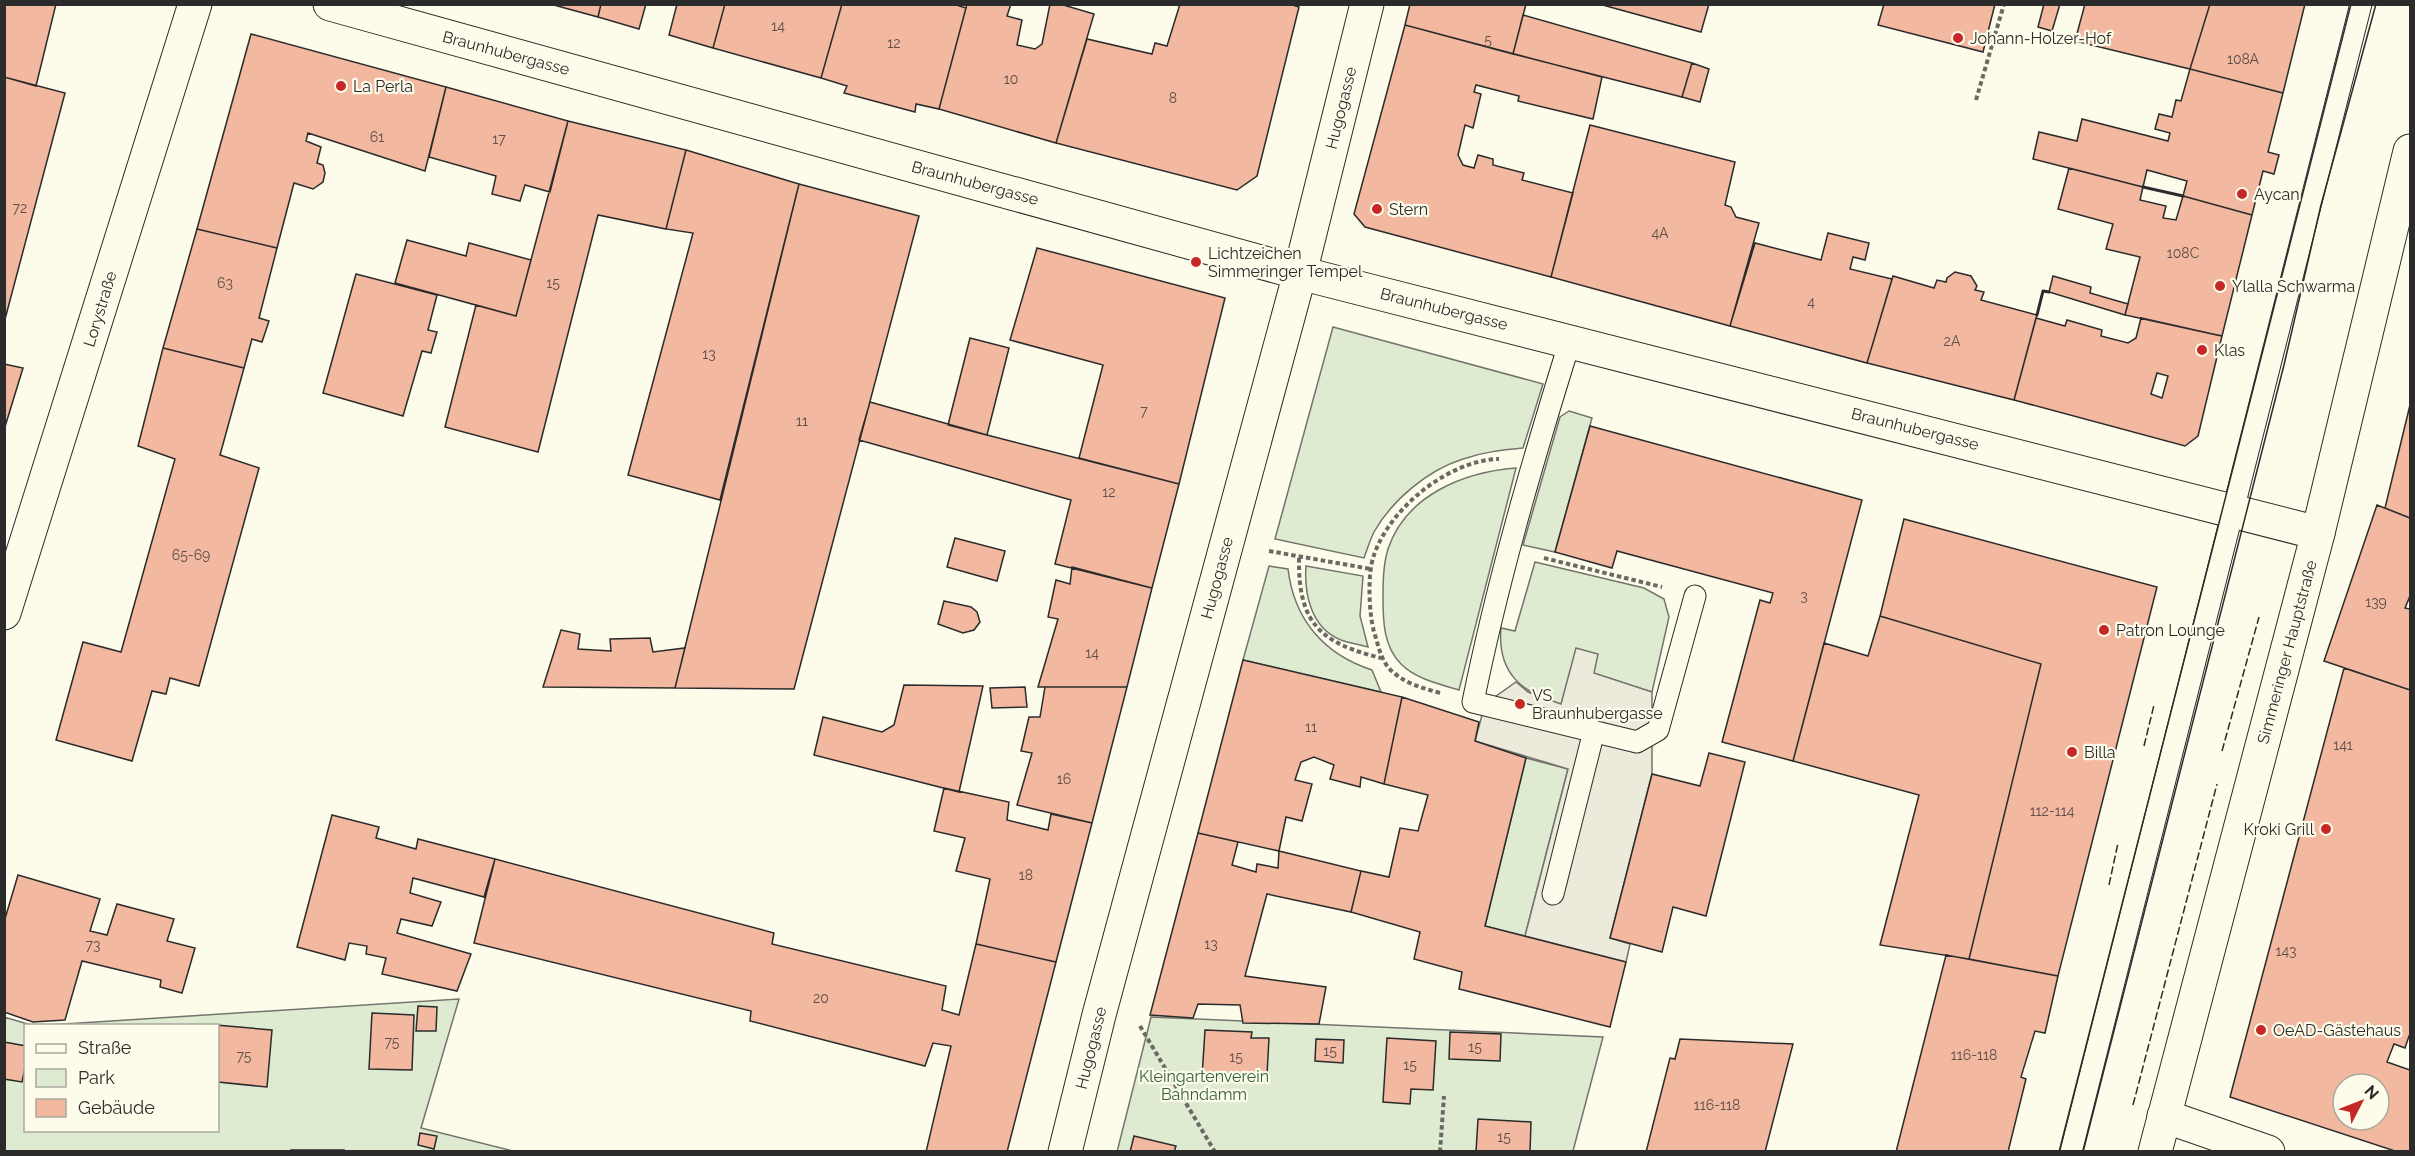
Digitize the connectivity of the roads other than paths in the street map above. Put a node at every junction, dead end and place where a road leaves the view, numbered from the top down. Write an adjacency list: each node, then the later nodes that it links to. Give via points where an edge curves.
1 (195, 4): 11 (street, Lorystraße)
2 (330, 4): 6 (street, Braunhubergasse)
3 (1367, 4): 6 (street, Hugogasse)
4 (2361, 4): 8 (lane)
5 (2410, 151): 9 (street, Simmeringer Hauptstraße)
6 (1300, 273): 7 (street, Braunhubergasse); 15 (street, Hugogasse)
7 (1570, 341): 8 (street, Braunhubergasse); 12 (lane, via 1532,461 1491,613 1473,702)
8 (2233, 511): 9 (street, Braunhubergasse); 16 (lane)
9 (2318, 533): 14 (street, Simmeringer Hauptstraße)
10 (1695, 596): 12 (lane, via 1658,730 1637,742)
11 (4, 613)
12 (1594, 731): 13 (lane)
13 (1553, 894)
14 (2164, 1116): 17 (street, Simmeringer Hauptstraße); 18 (street)
15 (1065, 1152)
16 (2071, 1152)
17 (2155, 1152)
18 (2268, 1152)

